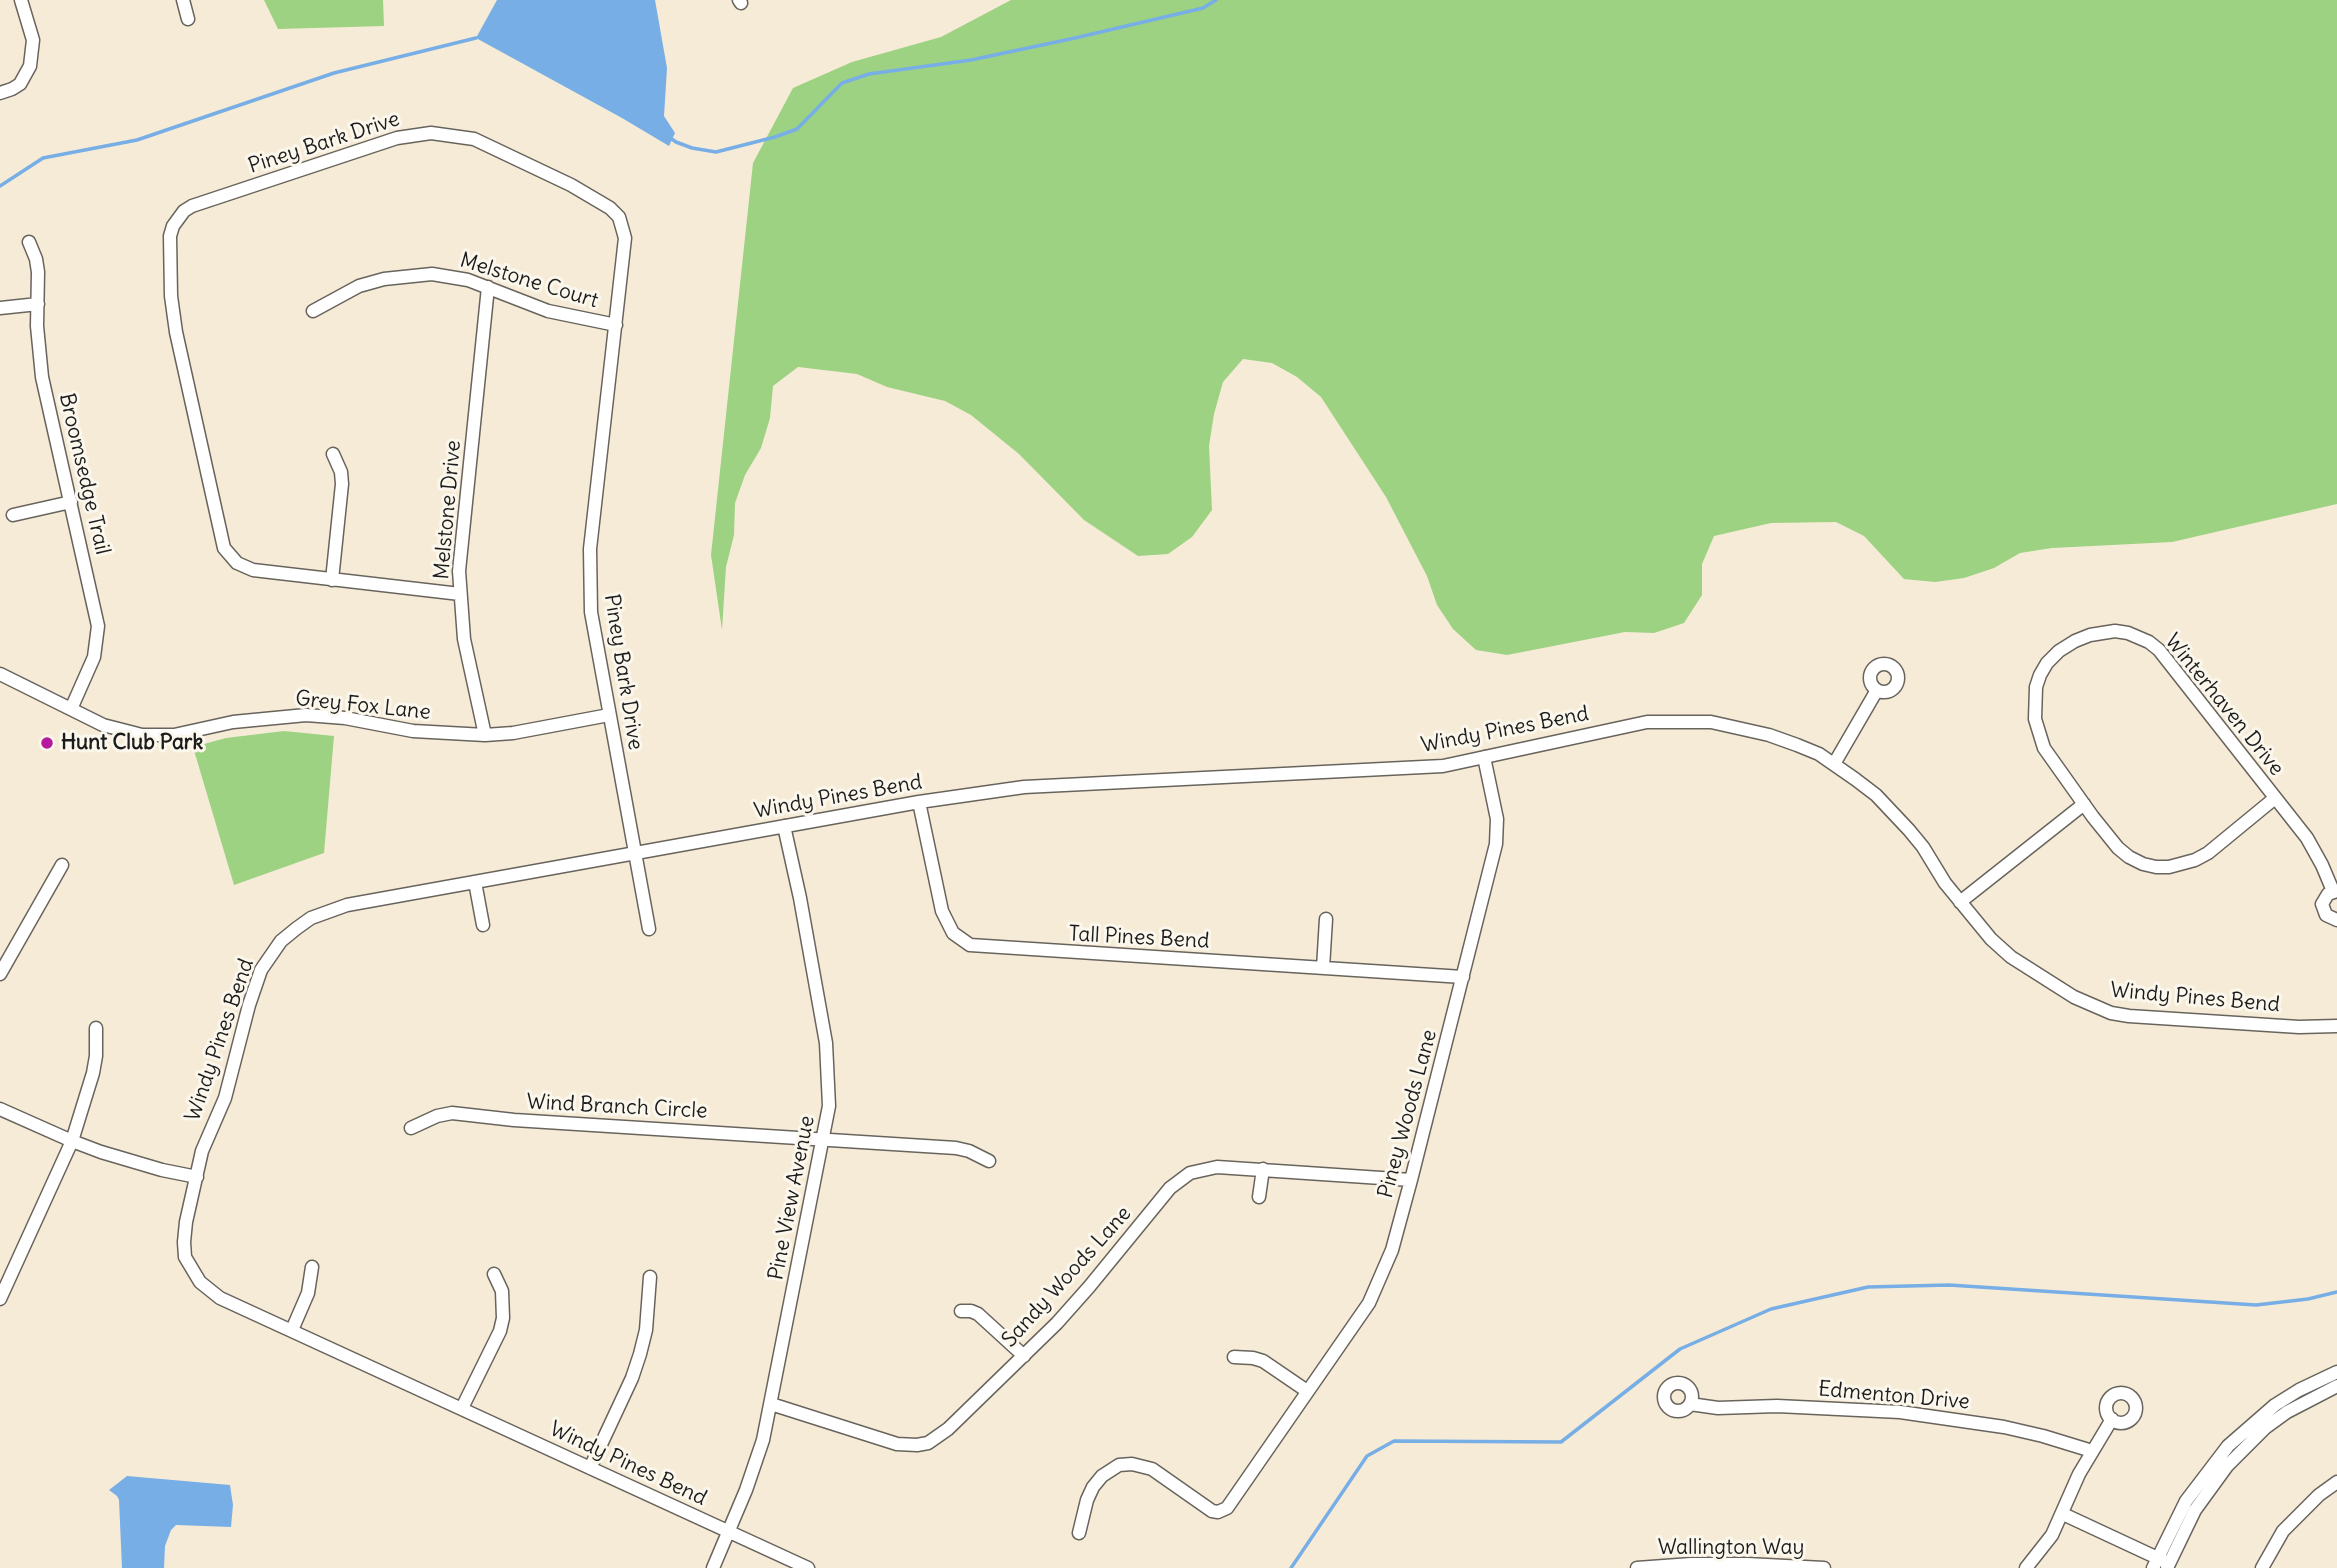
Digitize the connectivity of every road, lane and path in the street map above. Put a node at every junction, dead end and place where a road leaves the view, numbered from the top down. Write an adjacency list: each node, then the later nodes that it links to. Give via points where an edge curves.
1 (21, 0): 4 (street, via 33,40 30,66 20,84)
2 (183, 0): 3 (street)
3 (188, 19)
4 (0, 93)
5 (29, 242): 7 (street, Broomsedge Trail, via 36,259)
6 (488, 287): 9 (street, Melstone Court, via 452,276 402,276 359,286); 10 (street, Melstone Court, via 548,311); 15 (street, Melstone Drive)
7 (38, 304): 8 (street); 12 (street, Broomsedge Trail, via 42,377)
8 (0, 308)
9 (313, 311)
10 (616, 325): 14 (street, Piney Bark Drive, via 625,238 619,217 571,185 474,139 431,133 397,138 184,211 170,236 172,296 220,540 230,557 247,568); 21 (street, Piney Bark Drive, via 590,549 591,612)
11 (333, 454): 14 (street, via 342,484)
12 (71, 502): 13 (street); 20 (street, Broomsedge Trail, via 98,626 94,657)
13 (13, 515)
14 (332, 580): 15 (street, Piney Bark Drive)
15 (460, 594): 22 (street, Melstone Drive)
16 (2048, 642): 17 (street)
17 (2056, 653): 25 (street, Winterhaven Drive, via 2103,632 2128,633 2149,642); 27 (street, Winterhaven Drive, via 2036,687 2035,719 2048,756)
18 (0, 674): 20 (street, Grey Fox Lane)
19 (1877, 690): 24 (street)
20 (71, 709): 22 (street, Grey Fox Lane, via 103,725 142,735 174,735 233,722 306,715 413,731)
21 (609, 715): 22 (street, Grey Fox Lane); 29 (street, Piney Bark Drive)
22 (485, 735)
23 (1484, 757): 24 (street, Windy Pines Bend, via 1613,728 1681,720 1769,735); 26 (street, Windy Pines Bend, via 1420,768 1024,787); 40 (street, Piney Woods Lane, via 1498,833)
24 (1834, 764): 33 (street, Windy Pines Bend, via 1895,814)
25 (2275, 798): 27 (street, Winterhaven Drive, via 2208,853 2169,867 2129,857); 32 (street, Winterhaven Drive, via 2311,845)
26 (919, 802): 28 (street, Windy Pines Bend); 38 (street, Tall Pines Bend, via 942,911 953,933 970,946)
27 (2084, 804): 33 (street)
28 (785, 826): 29 (street, Windy Pines Bend); 45 (street, Pine View Avenue, via 826,1043 829,1107)
29 (635, 853): 31 (street, Windy Pines Bend); 37 (street, Piney Bark Drive)
30 (62, 865): 39 (street)
31 (475, 882): 36 (street); 49 (street, Windy Pines Bend, via 328,911 281,941 255,986 225,1098 206,1138)
32 (2335, 891): 35 (street, Winterhaven Drive, via 2324,898 2323,910)
33 (1960, 902): 41 (street, Windy Pines Bend, via 2011,957 2074,998 2111,1013)
34 (1326, 919): 38 (street)
35 (2337, 920)
36 (483, 925)
37 (649, 929)
38 (1324, 968): 40 (street, Tall Pines Bend)
39 (0, 974)
40 (1463, 976): 50 (street, Piney Woods Lane)
41 (2337, 1026)
42 (96, 1028): 46 (street, via 93,1073)
43 (0, 1109): 46 (street)
44 (411, 1128): 45 (street, Wind Branch Circle, via 452,1114)
45 (824, 1138): 47 (street, Wind Branch Circle, via 956,1148); 63 (street, Pine View Avenue)
46 (72, 1142): 49 (street); 55 (street)
47 (989, 1161)
48 (1263, 1169): 50 (street, Sandy Woods Lane); 51 (street); 58 (street, Sandy Woods Lane, via 1217,1167 1178,1180)
49 (197, 1177): 57 (street, Windy Pines Bend, via 184,1242 192,1270 220,1298)
50 (1411, 1180): 62 (street, Piney Woods Lane, via 1392,1250 1369,1303)
51 (1258, 1197)
52 (312, 1267): 57 (street, via 308,1293)
53 (494, 1274): 65 (street, via 502,1291 500,1331)
54 (650, 1277): 68 (street, via 648,1320 640,1354)
55 (0, 1299)
56 (961, 1311): 58 (street, via 978,1314)
57 (292, 1330): 65 (street, Windy Pines Bend)
58 (1024, 1356): 63 (street, Sandy Woods Lane, via 938,1438 917,1445 897,1444)
59 (1234, 1357): 62 (street, via 1264,1361)
60 (2337, 1373): 73 (street, via 2275,1405 2228,1446 2186,1501)
61 (2337, 1386): 73 (street, via 2287,1412 2241,1450)
62 (1307, 1391): 72 (street, Piney Woods Lane, via 1227,1508 1212,1510 1152,1469 1132,1464 1109,1470 1093,1487)
63 (771, 1404): 71 (street, Pine View Avenue, via 756,1465)
64 (1690, 1404): 67 (street, Edmenton Drive, via 1900,1412 2004,1427)
65 (462, 1408): 68 (street, Windy Pines Bend)
66 (2112, 1419): 67 (street)
67 (2092, 1451): 70 (street)
68 (590, 1468): 71 (street, Windy Pines Bend)
69 (2337, 1482): 79 (street, via 2283,1531)
70 (2063, 1514): 73 (street); 78 (street)
71 (727, 1532): 74 (street, Pine View Avenue); 75 (street, Windy Pines Bend)
72 (1080, 1533)
73 (2162, 1564)
74 (713, 1568)
75 (808, 1568)
76 (1637, 1568): 77 (street, Wallington Way, via 1733,1564)
77 (1824, 1568)
78 (2026, 1568)
79 (2262, 1568)

